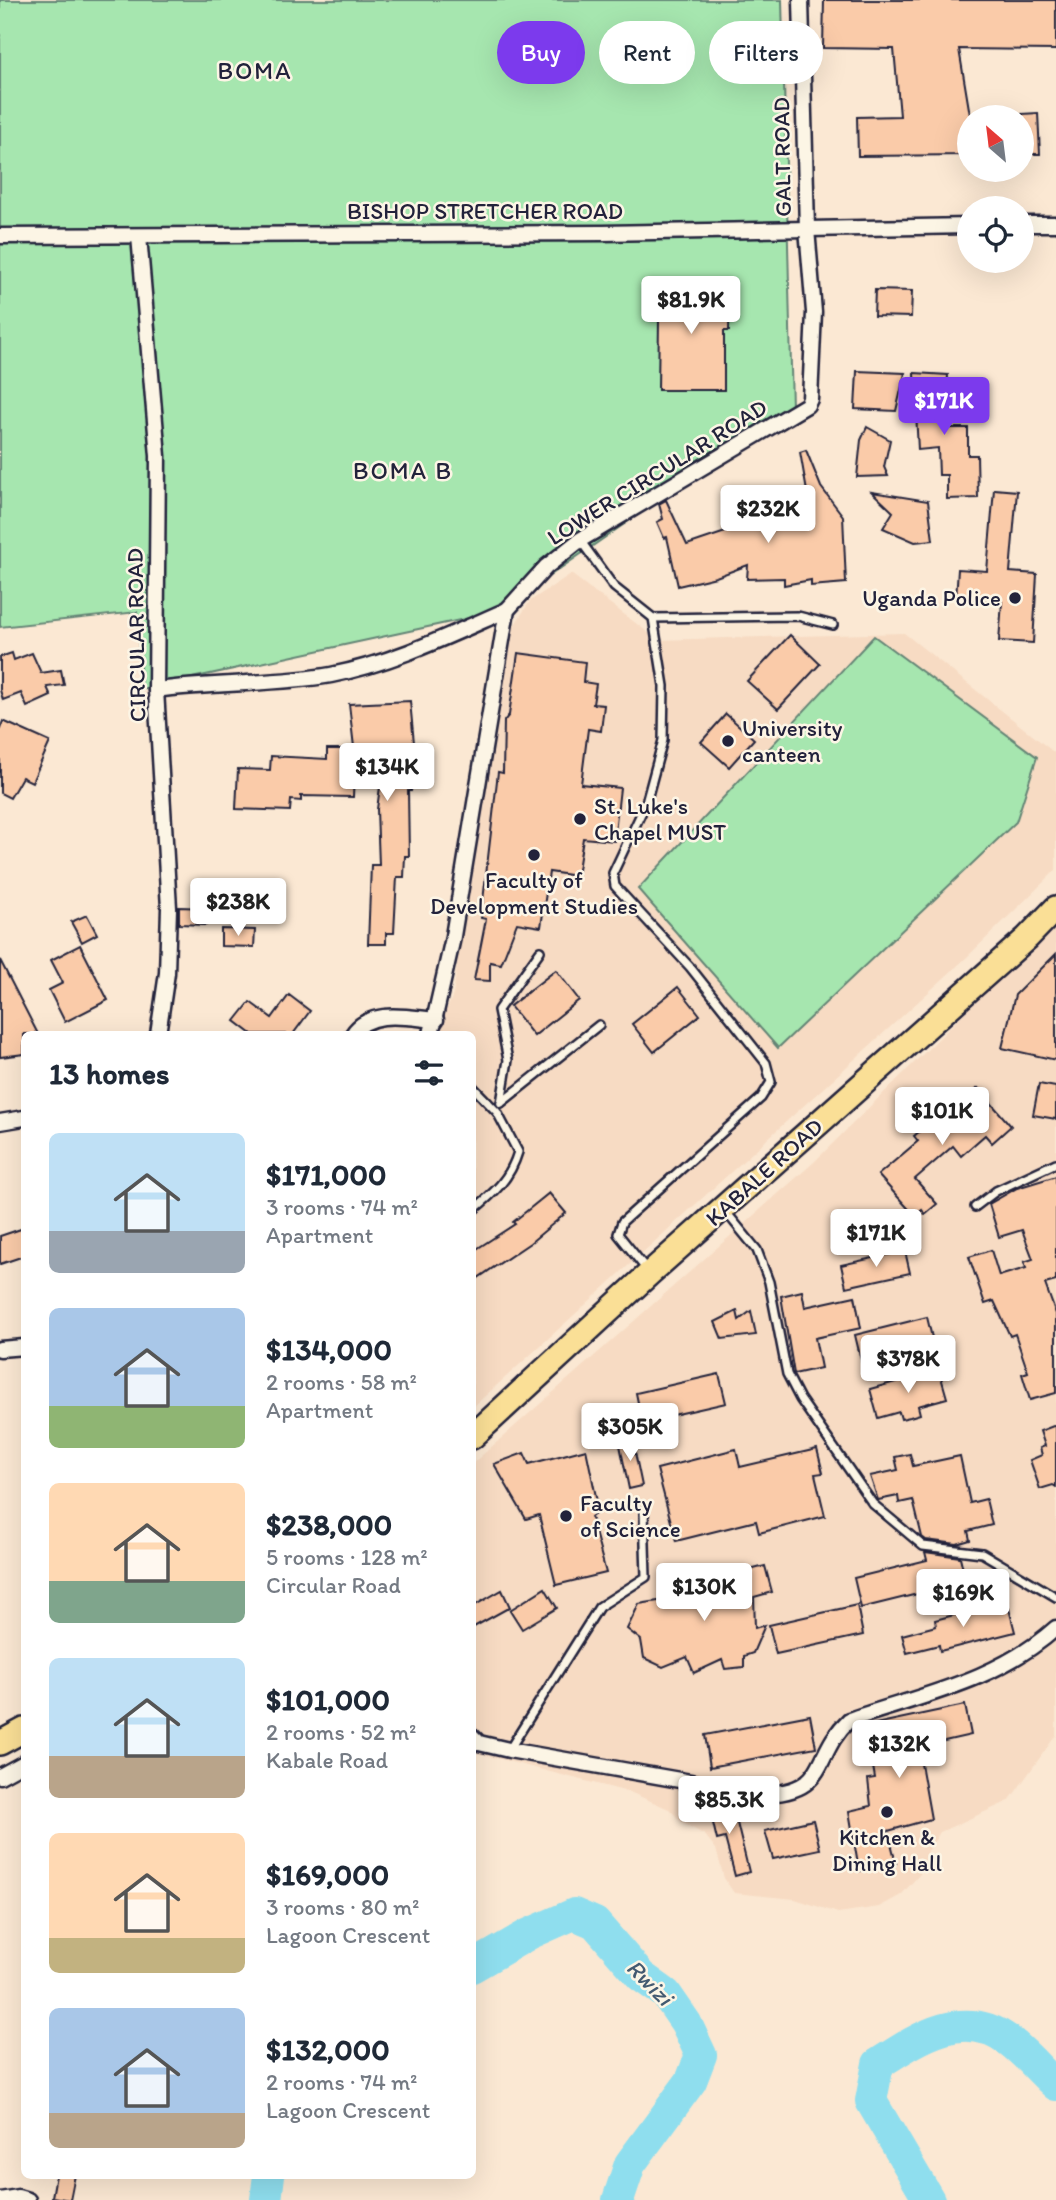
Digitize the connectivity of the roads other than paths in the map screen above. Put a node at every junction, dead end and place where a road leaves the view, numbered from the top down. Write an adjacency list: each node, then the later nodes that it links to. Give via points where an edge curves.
1 (801, 0): 5 (street, GALT ROAD)
2 (1056, 224): 3 (street)
3 (1034, 225)
4 (957, 226): 5 (street, BISHOP STRETCHER ROAD)
5 (807, 229): 7 (street, BISHOP STRETCHER ROAD); 8 (street, LOWER CIRCULAR ROAD, via 814,312 807,405)
6 (0, 236): 7 (street, BISHOP STRETCHER ROAD)
7 (139, 236): 12 (street, CIRCULAR ROAD, via 158,456)
8 (580, 540): 9 (street, LOWER CIRCULAR ROAD, via 546,567); 10 (lane, via 614,587)
9 (507, 610): 12 (street, via 412,651 332,675); 16 (street, via 452,942)
10 (653, 618): 11 (lane, via 799,616); 28 (lane, via 664,686 663,740 646,803 613,873 615,886 690,967 766,1063 771,1082 761,1098 622,1222 618,1234)
11 (833, 625)
12 (156, 690): 17 (street, CIRCULAR ROAD, via 169,908 167,973)
13 (1056, 908): 27 (main road, KABALE ROAD)
14 (540, 951): 20 (lane, via 498,1010 508,1060)
15 (599, 1025): 20 (lane)
16 (433, 1027): 18 (street, via 391,1017 373,1019)
17 (158, 1031)
18 (355, 1031)
19 (476, 1090): 21 (lane)
20 (500, 1104): 21 (lane)
21 (497, 1112): 26 (lane, via 518,1152 512,1171 498,1190)
22 (21, 1118): 23 (street)
23 (0, 1122)
24 (1056, 1163): 25 (lane, via 996,1191)
25 (975, 1207)
26 (476, 1208)
27 (723, 1208): 28 (main road, KABALE ROAD); 33 (lane, via 757,1250 769,1282 787,1374 864,1494 923,1546 982,1553)
28 (650, 1273): 31 (main road, KABALE ROAD)
29 (21, 1347): 30 (street)
30 (0, 1349)
31 (476, 1433)
32 (643, 1511): 38 (lane, via 646,1577 598,1607)
33 (1056, 1597)
34 (1056, 1629): 38 (street, via 1026,1653 982,1677 849,1720 817,1772 794,1791 759,1794)
35 (21, 1732): 37 (main road)
36 (476, 1740): 38 (street)
37 (0, 1743)
38 (509, 1750)
39 (21, 1765): 40 (street)
40 (0, 1776)
41 (0, 2200): 42 (street)
42 (28, 2200)

